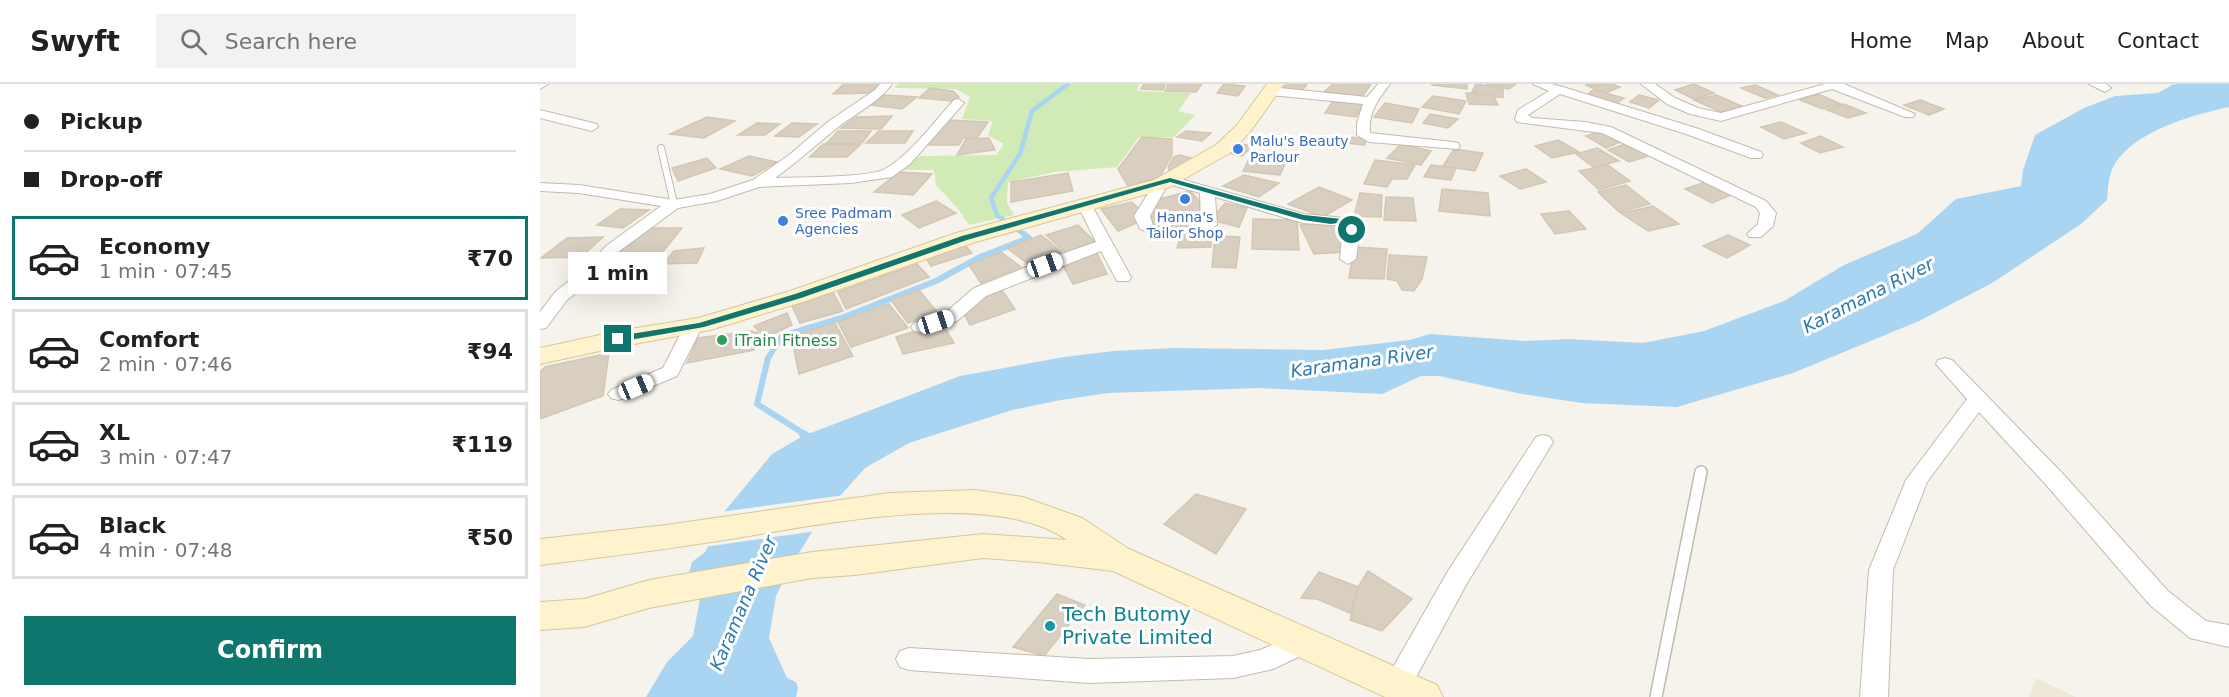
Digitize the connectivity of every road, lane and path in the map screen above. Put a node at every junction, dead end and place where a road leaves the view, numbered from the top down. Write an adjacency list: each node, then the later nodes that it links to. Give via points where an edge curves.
1 (886, 84): 17 (street)
2 (1384, 84): 8 (street)
3 (1539, 84): 7 (street)
4 (1647, 84): 5 (street, via 1671,101 1721,117)
5 (1836, 85): 11 (street)
6 (1269, 86): 8 (street); 16 (main road, via 1244,128 1222,149)
7 (1559, 90): 15 (street); 24 (street, via 1522,113 1521,119 1606,130 1761,204 1768,213 1765,226)
8 (1370, 101): 13 (street, via 1363,123 1364,135)
9 (958, 103): 17 (street, via 905,161 887,174)
10 (540, 114): 12 (street)
11 (1909, 114)
12 (592, 127)
13 (1453, 146)
14 (661, 148): 20 (lane)
15 (1756, 155)
16 (1166, 182): 19 (street); 21 (main road); 23 (street, via 1142,216)
17 (758, 183): 20 (street, via 712,198)
18 (540, 187): 20 (street)
19 (1207, 191): 22 (street); 26 (street, via 1303,218 1350,222)
20 (674, 204): 28 (street, via 612,249 593,271 561,296)
21 (1084, 204): 25 (street); 29 (main road, via 1009,224 798,296)
22 (1209, 225)
23 (1145, 226)
24 (1755, 234)
25 (1105, 244): 27 (street); 30 (street, via 980,292 951,317)
26 (1348, 259)
27 (1123, 277)
28 (540, 324)
29 (693, 327): 31 (main road); 33 (street, via 670,372)
30 (920, 327)
31 (540, 356)
32 (1945, 364): 34 (street)
33 (618, 394)
34 (1978, 399): 40 (street, via 2159,598 2199,630); 45 (street, via 1917,480 1881,570)
35 (1543, 442): 43 (street, via 1457,578)
36 (1701, 472): 44 (lane)
37 (540, 552): 38 (main road, via 889,504 975,501 1023,509 1071,526)
38 (1117, 558): 39 (main road, via 983,546 812,565 649,594 584,613); 41 (main road)
39 (540, 616)
40 (2229, 636)
41 (1304, 642): 42 (street, via 1264,661 1233,667 1089,671); 43 (main road)
42 (909, 659)
43 (1410, 692)
44 (1656, 697)
45 (1874, 697)

